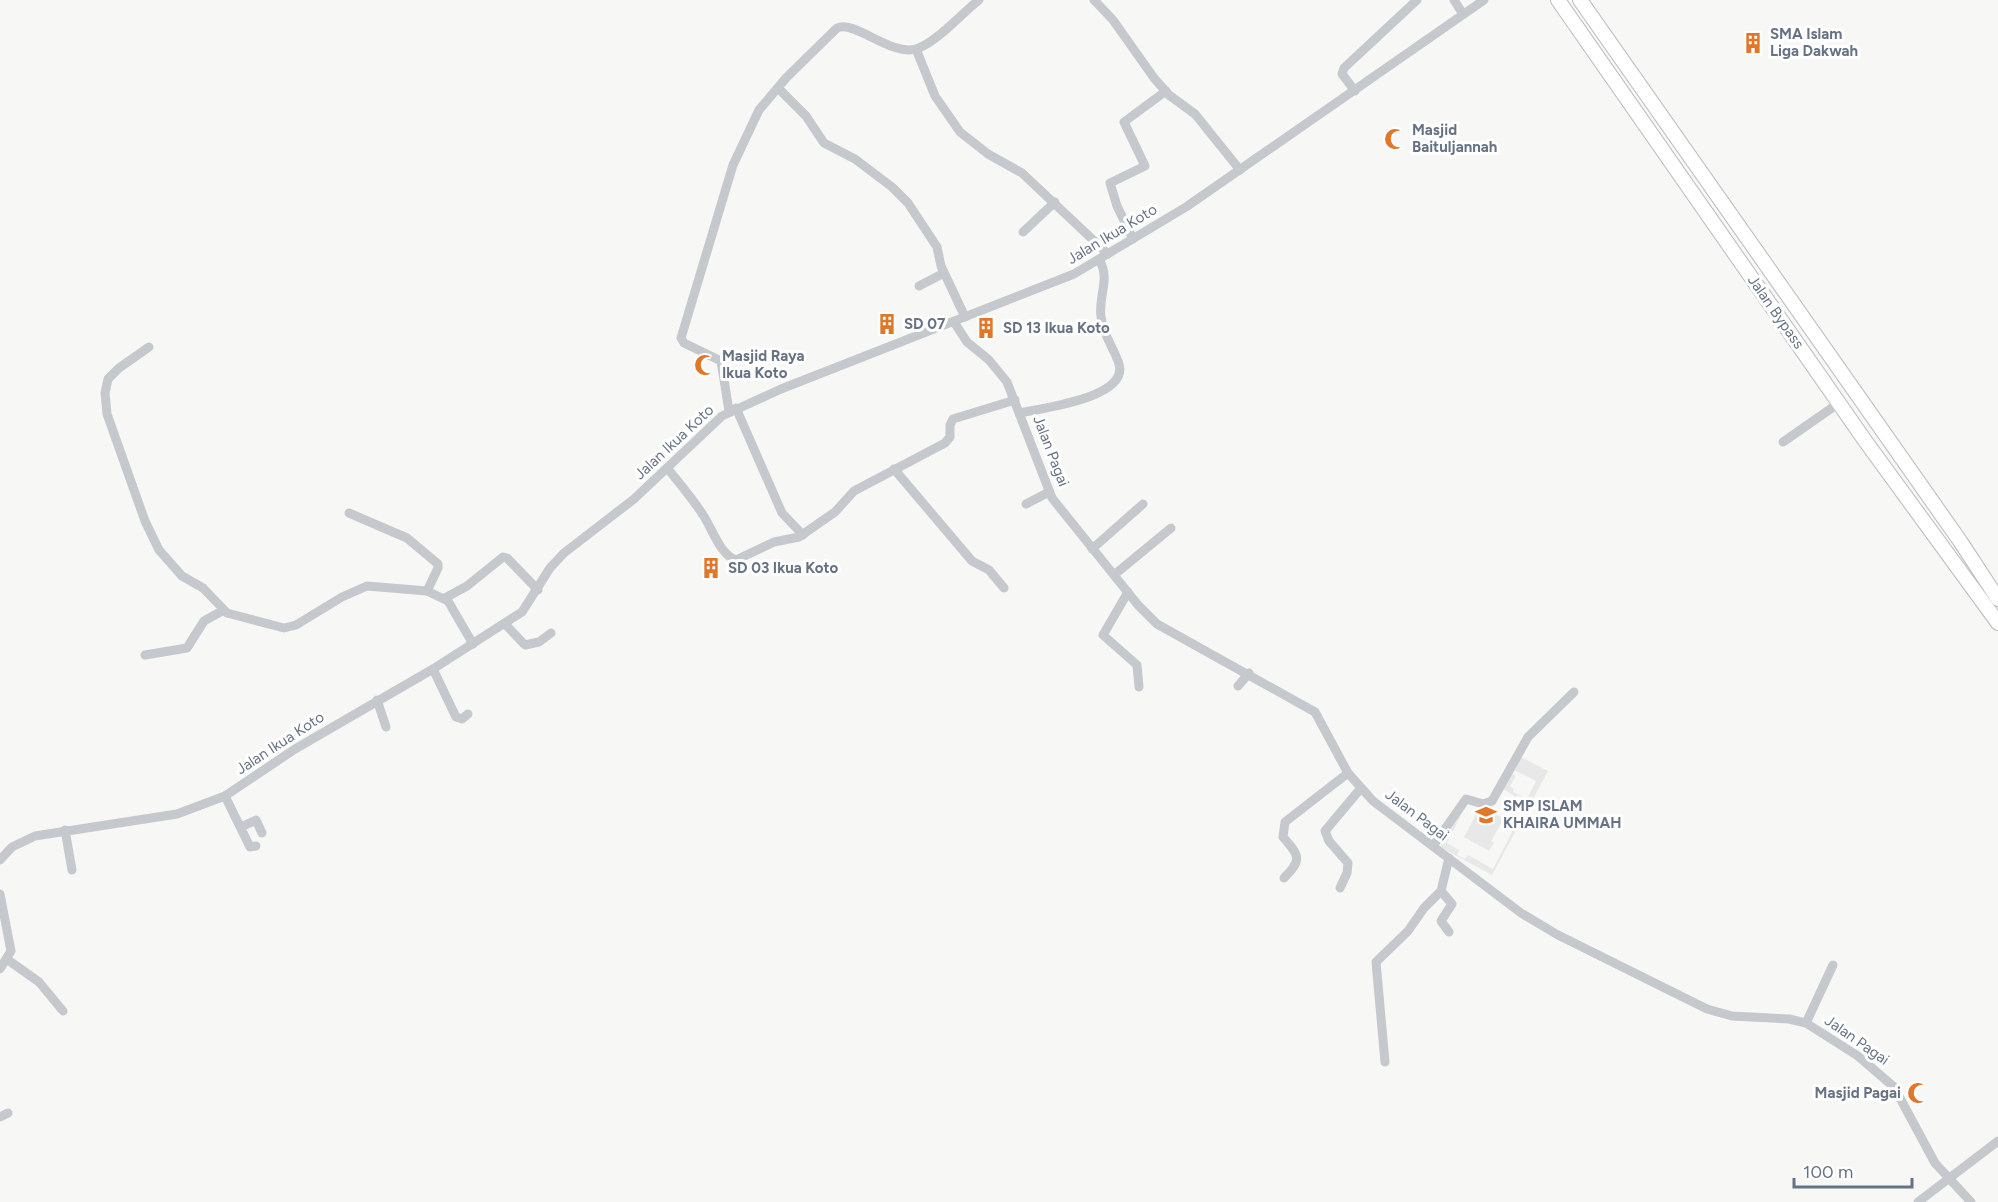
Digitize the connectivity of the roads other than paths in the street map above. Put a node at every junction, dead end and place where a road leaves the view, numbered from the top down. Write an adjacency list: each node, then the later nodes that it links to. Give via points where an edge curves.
1 (979, 0): 9 (street)
2 (1094, 0): 11 (street)
3 (1417, 0): 12 (street, via 1344,68 1342,74)
4 (1454, 0): 8 (street)
5 (1484, 0): 8 (street, Jalan Ikua Koto)
6 (1558, 0): 14 (highway, Jalan Bypass)
7 (1580, 0): 13 (highway)
8 (1463, 14): 12 (street, Jalan Ikua Koto)
9 (916, 49): 10 (street, via 892,47 841,27); 16 (street, via 932,90 960,132 1022,173)
10 (778, 88): 20 (street, via 806,116 824,142 847,153 903,197 937,247); 27 (street, via 759,110 733,165 682,335 684,343 721,361)
11 (1166, 91): 15 (street, via 1195,114); 18 (street, via 1124,122 1145,166 1110,183)
12 (1355, 91): 15 (street, Jalan Ikua Koto)
13 (1687, 155): 14 (highway); 45 (highway)
14 (1673, 164): 26 (highway, Jalan Bypass)
15 (1240, 170): 18 (street, Jalan Ikua Koto)
16 (1055, 202): 17 (street); 19 (street)
17 (1023, 232)
18 (1133, 239): 19 (street, Jalan Ikua Koto)
19 (1104, 257): 22 (street, Jalan Ikua Koto, via 1046,287); 28 (street, via 1101,318 1119,365 1116,380 1089,398)
20 (944, 273): 21 (street); 22 (street)
21 (919, 286)
22 (965, 317): 23 (street, Jalan Ikua Koto)
23 (954, 322): 25 (street, Jalan Pagai, via 967,342 1000,372); 27 (street, Jalan Ikua Koto)
24 (150, 346): 46 (street, via 108,380 105,393 109,421 159,550 182,576 203,588)
25 (1015, 400): 28 (street, Jalan Pagai); 31 (street, via 953,419 948,440)
26 (1839, 404): 29 (street); 47 (highway, Jalan Bypass)
27 (733, 410): 30 (street, Jalan Ikua Koto, via 706,429); 37 (street, via 782,513)
28 (1020, 413): 32 (street, Jalan Pagai)
29 (1783, 442)
30 (668, 469): 37 (street, via 734,560 774,542); 41 (street, Jalan Ikua Koto, via 564,553)
31 (894, 469): 37 (street, via 854,491 835,512); 40 (street, via 972,561 989,570)
32 (1048, 492): 33 (street); 38 (street, Jalan Pagai)
33 (1026, 504)
34 (1143, 504): 38 (street)
35 (349, 513): 42 (street, via 407,538 438,564)
36 (1171, 528): 39 (street)
37 (803, 535)
38 (1092, 549): 39 (street, Jalan Pagai)
39 (1114, 575): 43 (street, Jalan Pagai)
40 (1004, 588)
41 (538, 590): 44 (street, via 505,557); 48 (street, Jalan Ikua Koto, via 522,612)
42 (427, 591): 44 (street); 46 (street, via 367,586 290,627)
43 (1128, 592): 53 (street, Jalan Pagai, via 1157,624); 55 (street, via 1103,635 1137,665)
44 (445, 598): 50 (street)
45 (1998, 599)
46 (222, 611): 51 (street, via 204,621 187,648)
47 (1998, 623)
48 (505, 624): 49 (street, via 525,645); 50 (street, Jalan Ikua Koto)
49 (551, 633)
50 (473, 644): 52 (street, Jalan Ikua Koto)
51 (145, 656)
52 (432, 669): 57 (street, Jalan Ikua Koto); 58 (street, via 456,717 462,719)
53 (1249, 673): 54 (street); 60 (street, Jalan Pagai, via 1315,712)
54 (1238, 686)
55 (1139, 687)
56 (1574, 692): 67 (street, via 1528,737 1492,801 1486,805 1466,799)
57 (377, 700): 59 (street); 62 (street, Jalan Ikua Koto)
58 (468, 714)
59 (386, 727)
60 (1348, 773): 61 (street, Jalan Pagai); 71 (street, via 1285,822 1283,837 1296,850 1298,860)
61 (1361, 788): 67 (street, Jalan Pagai, via 1382,810); 72 (street, via 1325,831 1348,863)
62 (225, 796): 63 (street); 64 (street, Jalan Ikua Koto, via 177,814)
63 (241, 827): 65 (street, via 256,819); 66 (street, via 250,847)
64 (65, 830): 69 (street, Jalan Ikua Koto, via 35,836 12,847); 70 (street)
65 (262, 833)
66 (256, 846)
67 (1433, 846): 68 (street, Jalan Pagai)
68 (1449, 858): 73 (street); 80 (street, Jalan Pagai, via 1539,925 1612,959 1681,998 1725,1014)
69 (0, 860)
70 (72, 870)
71 (1284, 878)
72 (1340, 888)
73 (1441, 891): 75 (street, via 1452,903 1441,921); 81 (street, via 1376,962)
74 (0, 894): 76 (street, via 10,940)
75 (1449, 932)
76 (8, 960): 78 (street); 79 (street, via 39,982)
77 (1833, 965): 80 (street)
78 (0, 969)
79 (63, 1011)
80 (1806, 1023): 83 (street, Jalan Pagai, via 1858,1056 1893,1087)
81 (1385, 1062)
82 (1998, 1141): 83 (street)
83 (1948, 1179): 84 (street); 85 (street, Jalan Pagai)
84 (1918, 1202)
85 (1971, 1202)

